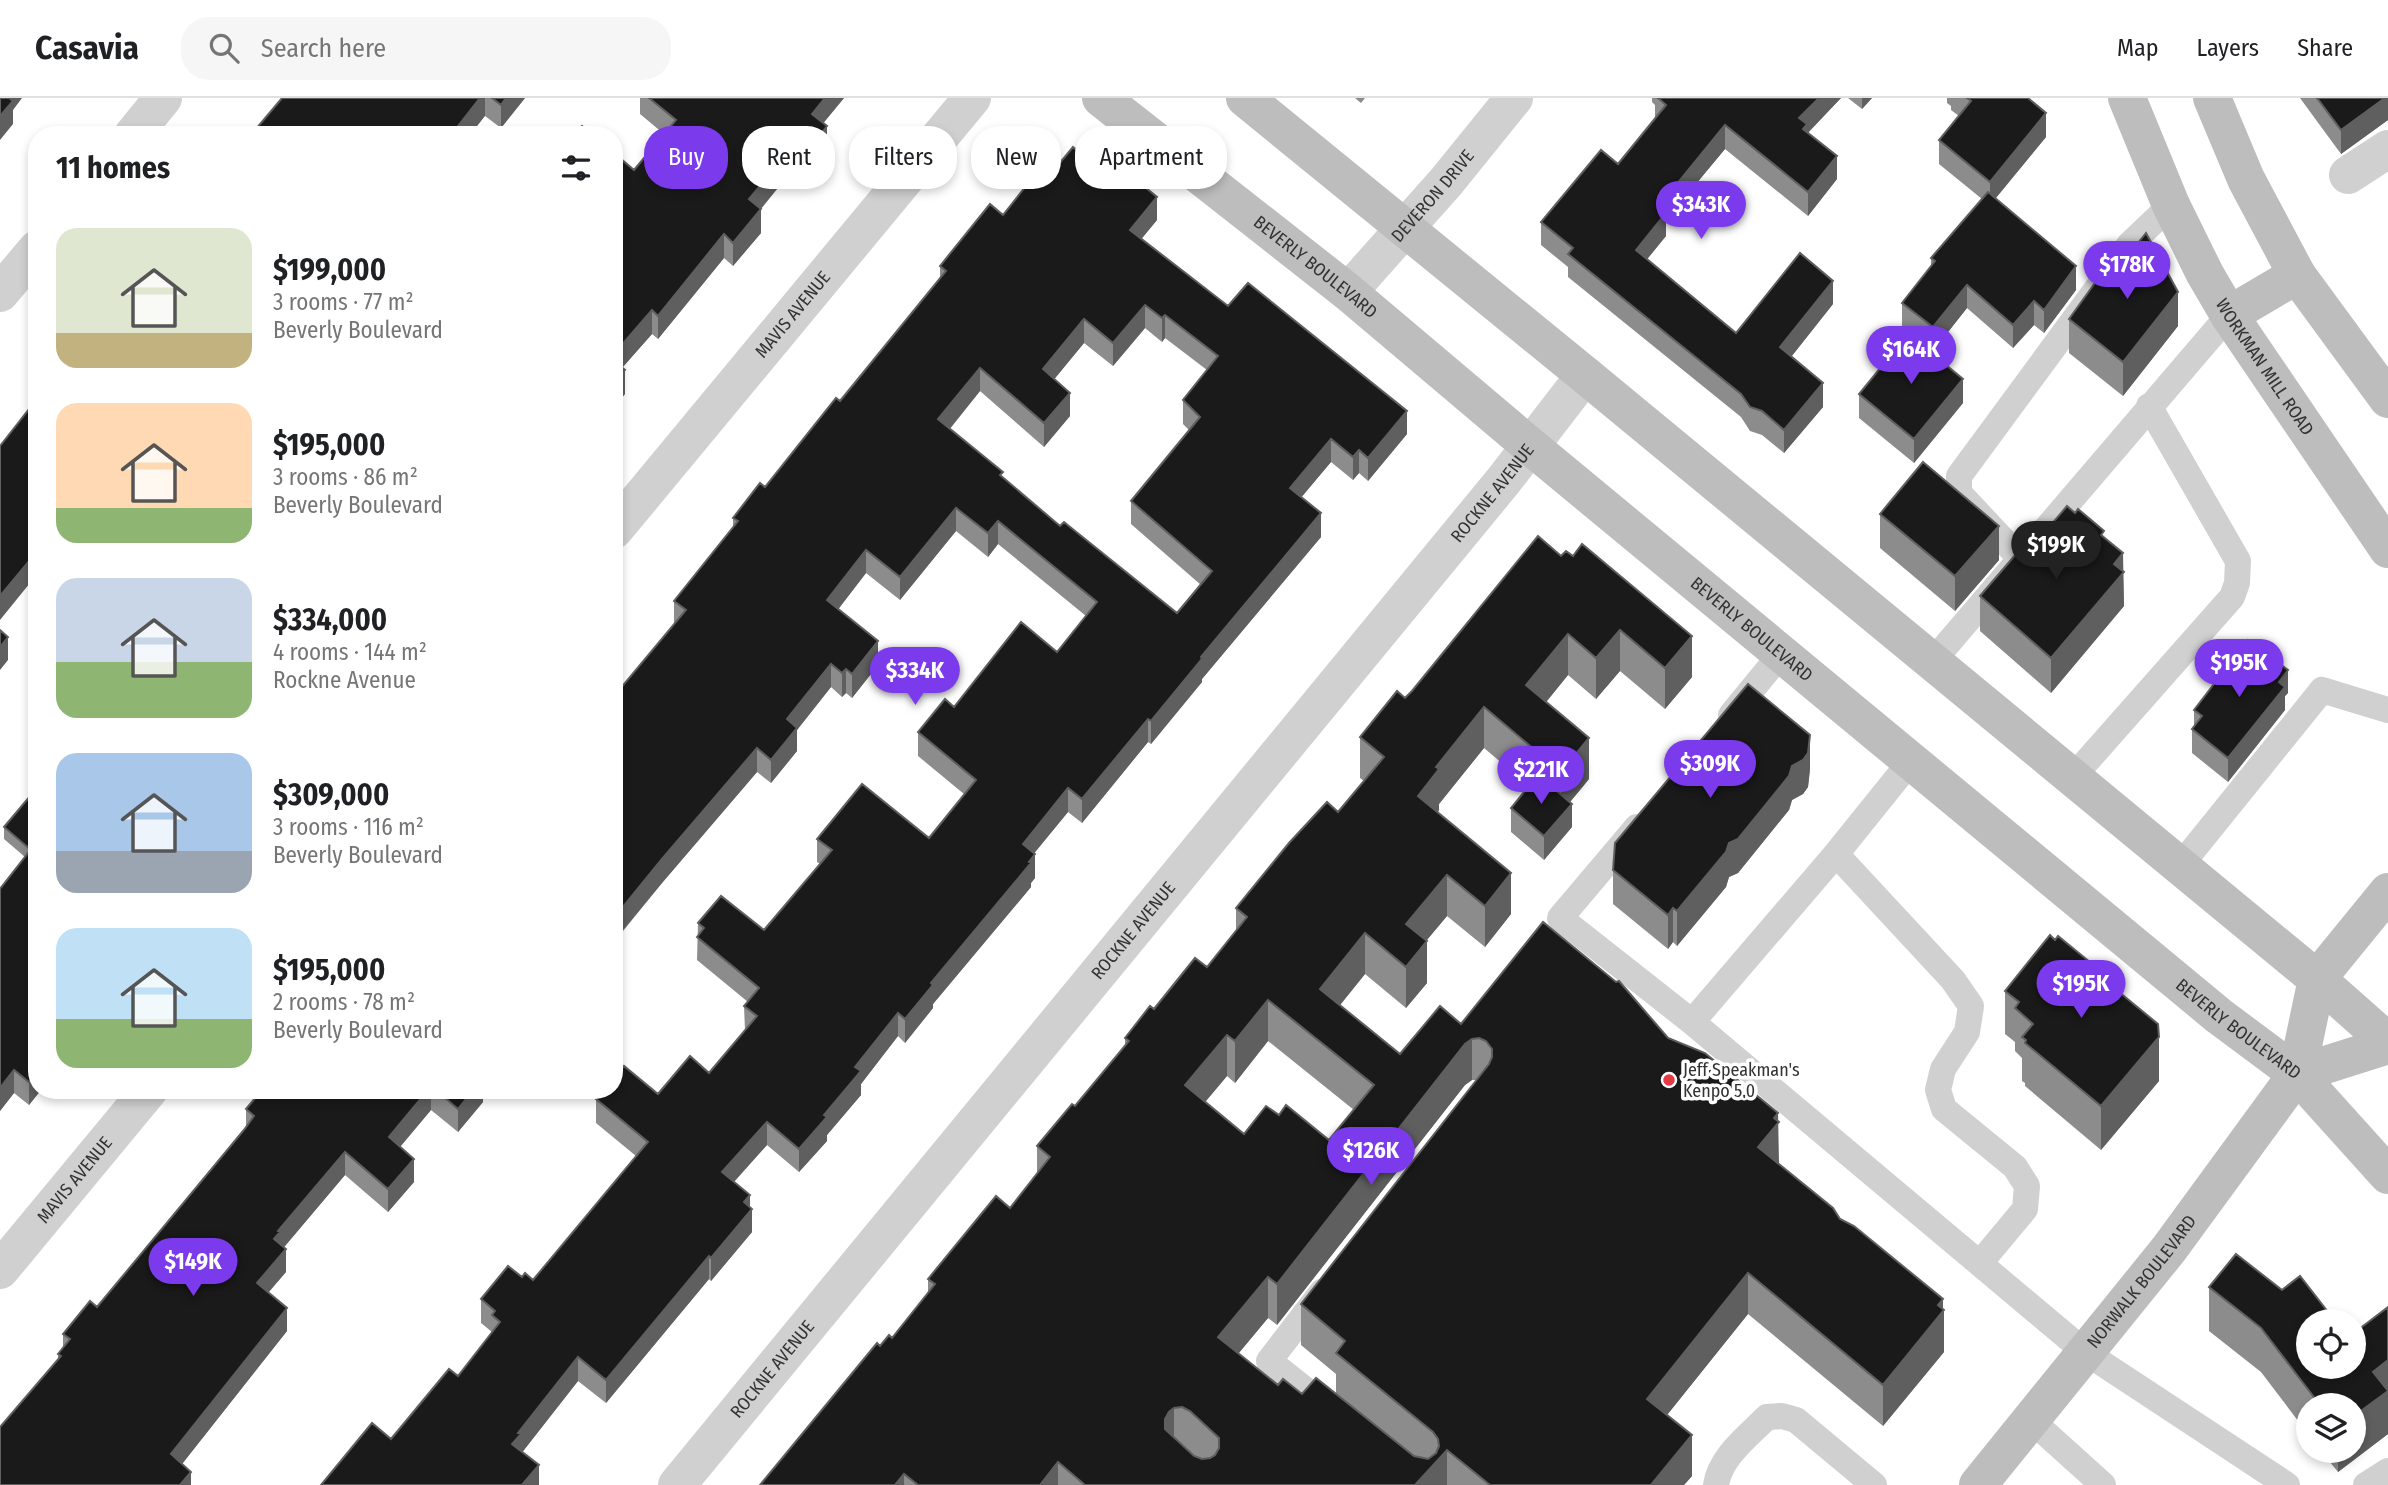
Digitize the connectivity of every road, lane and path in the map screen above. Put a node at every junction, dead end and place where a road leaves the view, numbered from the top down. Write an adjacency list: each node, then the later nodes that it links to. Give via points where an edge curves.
1 (163, 98): 8 (street)
2 (972, 98): 22 (street, MAVIS AVENUE)
3 (1101, 98): 15 (main road, BEVERLY BOULEVARD)
4 (1245, 98): 12 (main road)
5 (1514, 98): 12 (street, DEVERON DRIVE)
6 (2127, 98): 11 (main road, WORKMAN MILL ROAD)
7 (2212, 98): 14 (main road, via 2246,179)
8 (140, 126)
9 (2388, 149): 10 (street)
10 (2348, 175)
11 (2171, 205): 17 (main road, WORKMAN MILL ROAD); 24 (lane, via 2129,245 1959,476 1959,493)
12 (1405, 228): 15 (street, DEVERON DRIVE); 18 (main road)
13 (28, 260): 16 (street)
14 (2297, 275): 17 (main road); 19 (main road)
15 (1348, 292): 21 (main road, BEVERLY BOULEVARD)
16 (0, 293)
17 (2229, 315): 20 (lane); 23 (main road, WORKMAN MILL ROAD)
18 (1585, 375): 21 (street, ROCKNE AVENUE); 26 (main road)
19 (2388, 399)
20 (2149, 406): 24 (lane); 30 (lane, via 2238,561 2237,583 2232,597)
21 (1529, 446): 25 (main road, BEVERLY BOULEVARD); 48 (street, ROCKNE AVENUE)
22 (623, 519)
23 (2388, 549)
24 (2020, 558): 26 (lane)
25 (1781, 654): 28 (lane); 29 (main road, BEVERLY BOULEVARD)
26 (1932, 662): 30 (main road)
27 (2388, 710): 33 (lane, via 2322,690)
28 (1719, 730)
29 (1910, 762): 32 (lane); 38 (main road, BEVERLY BOULEVARD, via 2219,1016)
30 (2072, 778): 33 (main road)
31 (1648, 813): 36 (lane, via 1560,918)
32 (1836, 854): 36 (lane); 41 (lane, via 1953,980 1971,1006 1967,1031 1943,1069 1938,1090 1944,1109 2015,1167 2027,1186 2025,1209)
33 (2180, 866): 35 (main road)
34 (2388, 892): 35 (main road)
35 (2317, 979): 37 (main road); 38 (main road)
36 (1692, 1022): 41 (lane)
37 (2388, 1043): 38 (main road)
38 (2297, 1074): 40 (main road, BEVERLY BOULEVARD); 44 (main road, NORWALK BOULEVARD, via 2169,1249)
39 (142, 1099): 42 (street, MAVIS AVENUE)
40 (2388, 1175)
41 (1980, 1263): 44 (lane)
42 (0, 1270)
43 (1335, 1275): 46 (lane, via 1269,1361)
44 (2085, 1352): 45 (main road, NORWALK BOULEVARD); 53 (lane)
45 (2031, 1420): 51 (main road, NORWALK BOULEVARD); 52 (lane)
46 (1351, 1427)
47 (2388, 1471): 54 (lane)
48 (677, 1485)
49 (1716, 1485): 50 (lane, via 1725,1461 1767,1417 1782,1416 1796,1420)
50 (1874, 1485)
51 (1978, 1485)
52 (2103, 1485)
53 (2287, 1485)
54 (2366, 1485)

